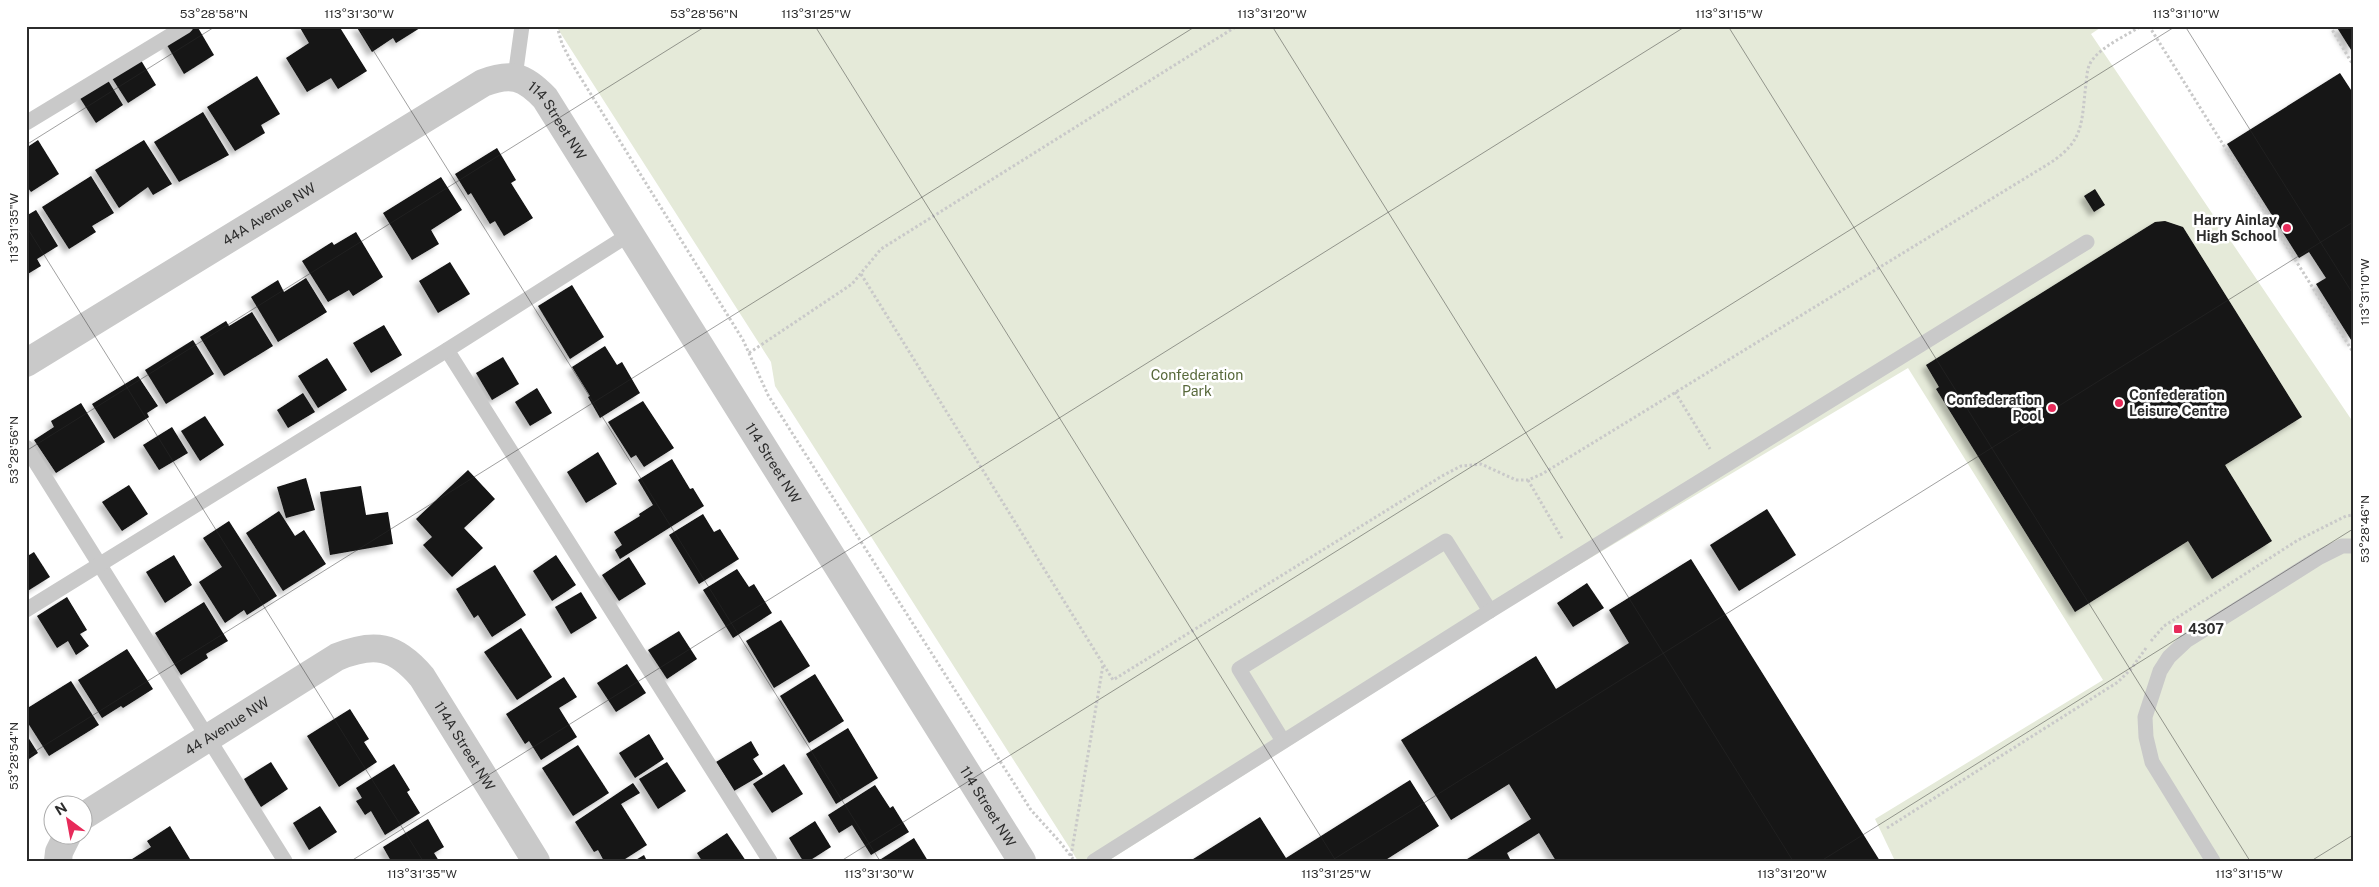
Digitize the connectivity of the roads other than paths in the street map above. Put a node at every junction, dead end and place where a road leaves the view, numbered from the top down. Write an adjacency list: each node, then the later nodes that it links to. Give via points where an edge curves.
1 (186, 26): 4 (lane)
2 (522, 26): 3 (lane)
3 (515, 77): 5 (street, 114 Street NW, via 532,84 545,98); 8 (street, 44A Avenue NW, via 500,76 483,83)
4 (26, 123)
5 (630, 234): 7 (lane); 21 (street, 114 Street NW)
6 (2087, 242): 13 (lane)
7 (447, 350): 11 (lane); 20 (lane)
8 (26, 363)
9 (26, 448): 11 (lane)
10 (2353, 546): 23 (lane, via 2342,546 2320,557 2186,641 2168,657 2160,671 2145,716 2152,762)
11 (100, 564): 12 (lane); 15 (lane)
12 (26, 610)
13 (1490, 611): 16 (lane); 16 (lane, via 1446,541 1239,669)
14 (378, 647): 15 (street, 44 Avenue NW, via 337,657); 19 (street, 114A Street NW, via 392,652 422,676)
15 (208, 737): 17 (street, 44 Avenue NW); 18 (lane)
16 (1283, 741): 22 (lane)
17 (92, 811)
18 (285, 861)
19 (536, 861)
20 (770, 861)
21 (1022, 861)
22 (1094, 861)
23 (2213, 861)

